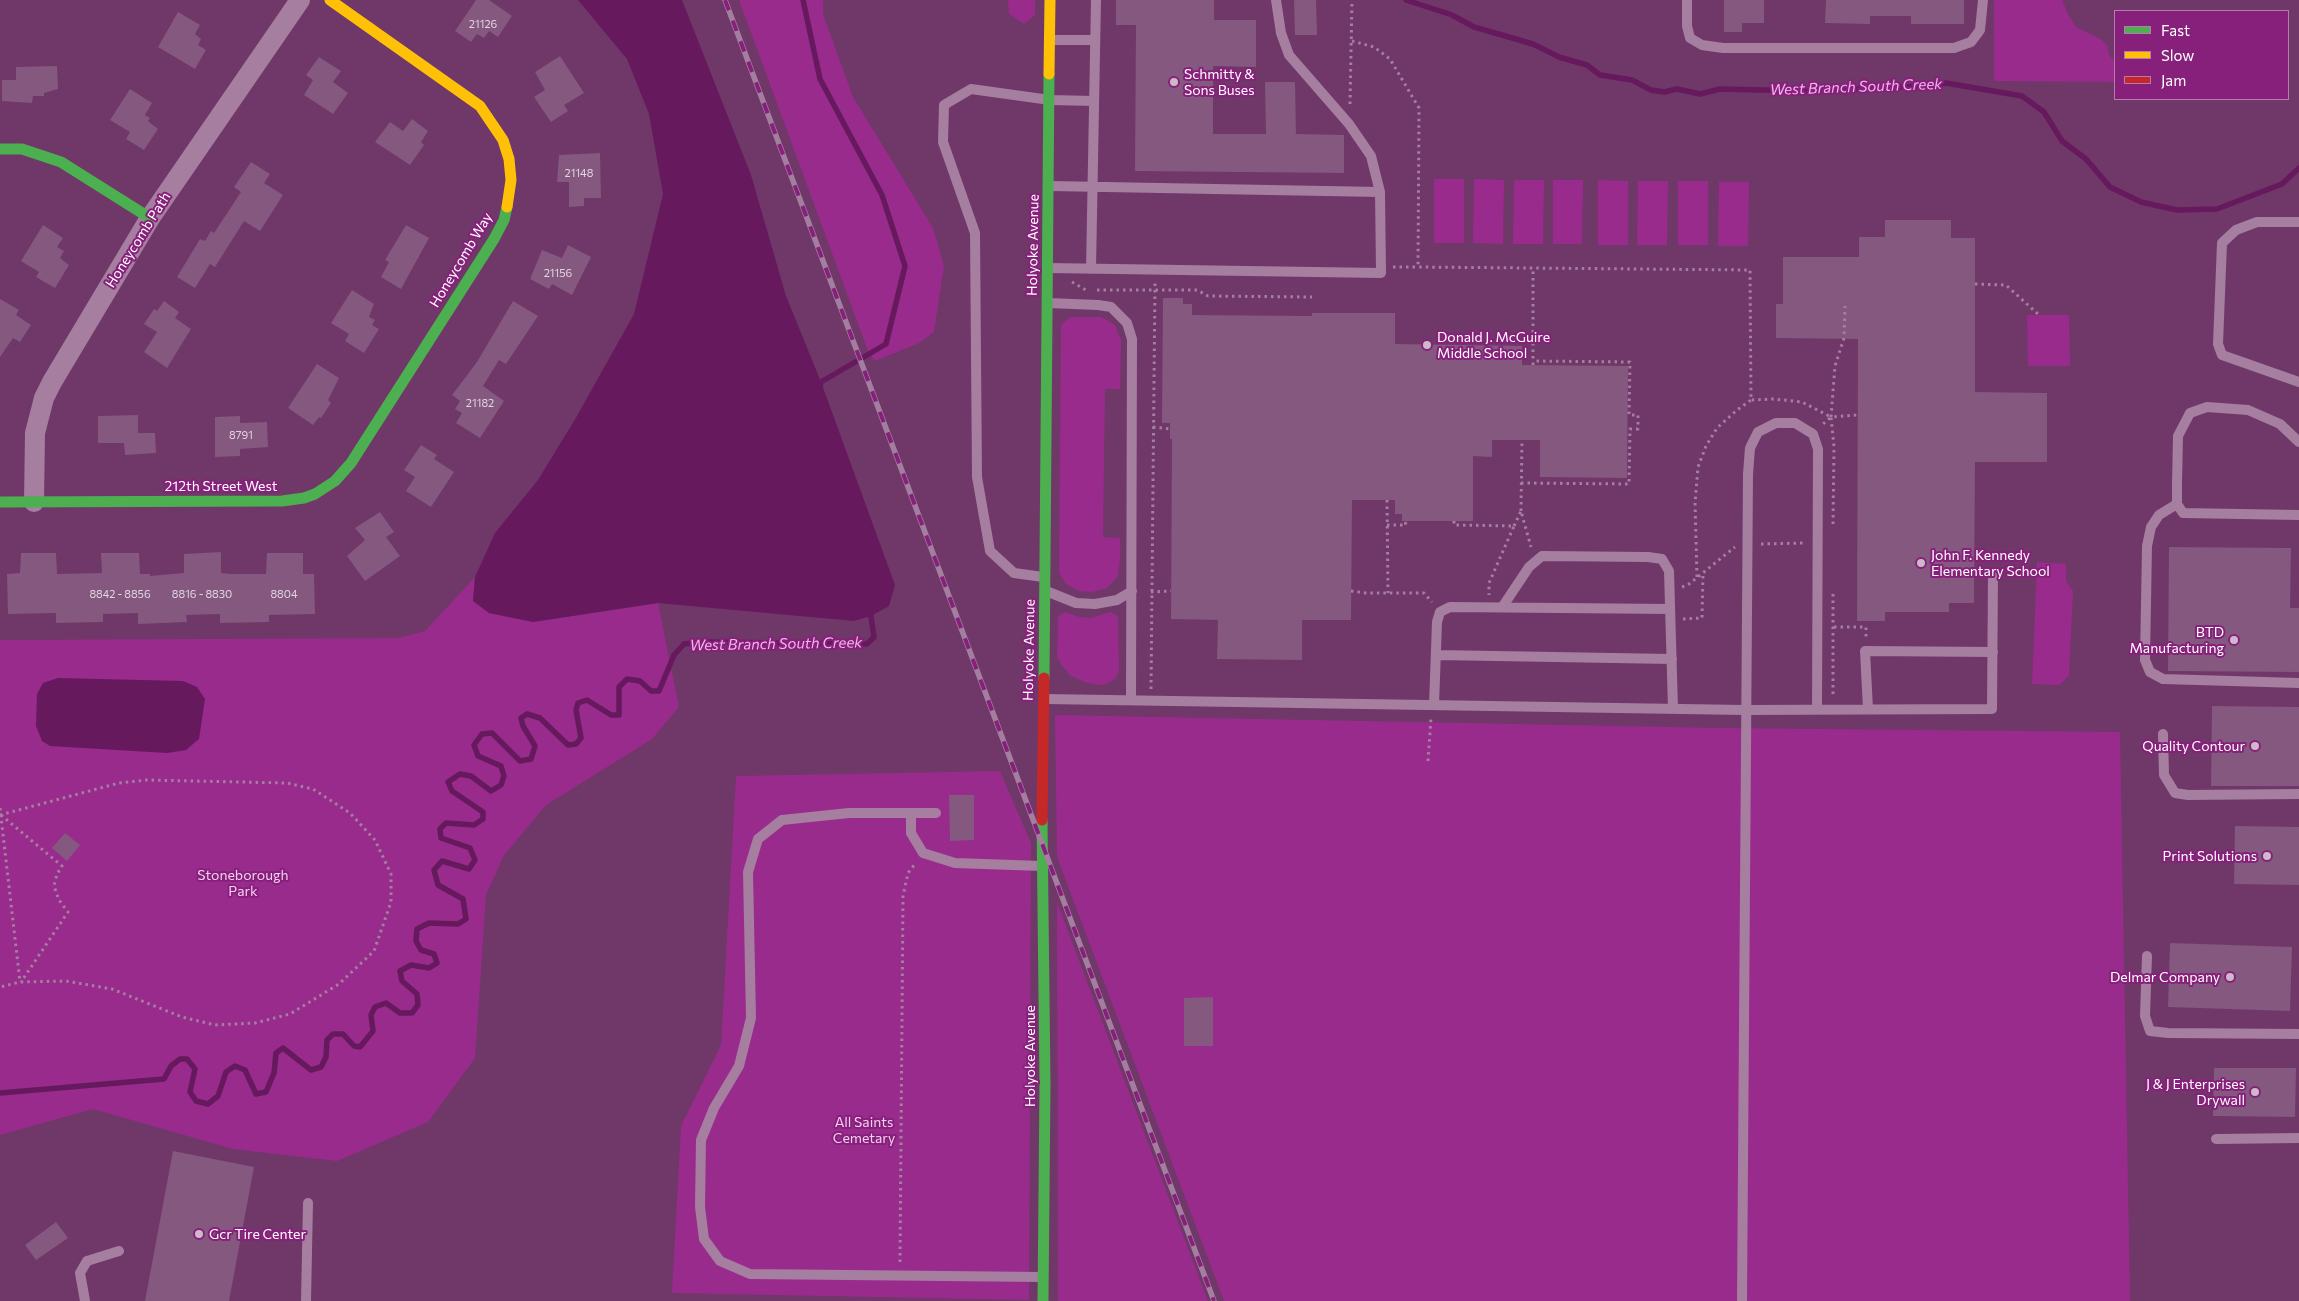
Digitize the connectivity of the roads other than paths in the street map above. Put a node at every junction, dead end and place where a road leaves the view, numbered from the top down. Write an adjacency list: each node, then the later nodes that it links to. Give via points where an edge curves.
1 (300, 0): 16 (street, Honeycomb Path)
2 (330, 0): 22 (street, Honeycomb Way, via 480,106 503,140 509,159 511,180 504,220)
3 (1050, 0): 8 (street, Holyoke Avenue)
4 (1096, 0): 9 (lane)
5 (1276, 0): 15 (lane, via 1281,33 1290,55 1349,124 1371,156)
6 (1687, 0): 7 (lane, via 1690,38 1702,45 1723,48 1954,48 1971,42 1980,30)
7 (1983, 0)
8 (1050, 40): 9 (lane); 10 (street, Holyoke Avenue)
9 (1095, 40): 11 (lane)
10 (1050, 100): 11 (lane); 13 (street, Holyoke Avenue); 29 (lane, via 971,89 944,105 943,142 975,233 977,477 990,551 1014,573)
11 (1094, 101): 14 (lane)
12 (0, 149): 16 (street, via 22,149 61,162)
13 (1049, 186): 14 (lane); 18 (street, Holyoke Avenue)
14 (1092, 187): 15 (lane); 19 (lane)
15 (1380, 192): 19 (lane, via 1381,273)
16 (150, 218): 25 (street, Honeycomb Path, via 44,398 35,433)
17 (2299, 222): 21 (lane, via 2257,222 2236,230 2222,243 2218,344 2222,355)
18 (1048, 268): 19 (lane); 20 (street, Holyoke Avenue)
19 (1091, 269)
20 (1048, 303): 29 (street, Holyoke Avenue); 31 (lane, via 1111,307 1127,323 1132,339)
21 (2299, 382)
22 (393, 397): 25 (street, 212th Street West, via 344,472 325,489 304,498 282,501)
23 (2299, 442): 26 (lane, via 2280,424 2248,410 2207,407 2190,413 2178,436)
24 (0, 502): 25 (street, 212th Street West)
25 (34, 502)
26 (2177, 504): 27 (lane, via 2183,513); 37 (lane, via 2159,515 2151,527 2147,546 2145,660 2150,672 2163,679)
27 (2299, 514)
28 (1993, 574): 34 (lane)
29 (1045, 577): 30 (street, Holyoke Avenue)
30 (1045, 591): 31 (lane, via 1076,602 1096,604 1117,600); 38 (street, Holyoke Avenue)
31 (1132, 592): 39 (lane)
32 (1503, 606): 33 (lane); 33 (lane, via 1529,567 1542,556 1648,557 1662,559 1669,571); 35 (lane, via 1450,607 1440,612)
33 (1670, 614): 36 (lane)
34 (1993, 652): 42 (lane, via 1992,709); 42 (lane, via 1865,651)
35 (1436, 655): 36 (lane); 40 (lane)
36 (1672, 659): 41 (lane)
37 (2299, 683)
38 (1044, 699): 39 (lane); 49 (street, Holyoke Avenue)
39 (1131, 700): 40 (lane)
40 (1434, 705): 41 (lane)
41 (1673, 709): 43 (lane)
42 (1868, 709): 44 (lane)
43 (1745, 710): 44 (lane); 44 (lane, via 1750,448 1758,432 1776,422 1795,422 1812,434 1818,449); 60 (lane)
44 (1817, 710)
45 (2163, 734): 46 (lane, via 2164,775 2175,793)
46 (2299, 794)
47 (936, 812): 48 (lane)
48 (911, 813): 49 (lane, via 911,833 923,853 955,863); 56 (lane, via 849,813 782,820 758,840 748,872 750,1018 739,1066 714,1108 701,1140 700,1207 704,1239 720,1261 750,1274)
49 (1043, 866): 56 (street, Holyoke Avenue)
50 (2148, 956): 51 (lane, via 2145,1016 2150,1031)
51 (2299, 1034)
52 (2299, 1138): 53 (lane)
53 (2216, 1139)
54 (308, 1203): 58 (lane)
55 (119, 1251): 57 (lane, via 87,1261 80,1274)
56 (1043, 1277): 59 (street, Holyoke Avenue)
57 (85, 1301)
58 (306, 1301)
59 (1043, 1301)
60 (1742, 1301)

